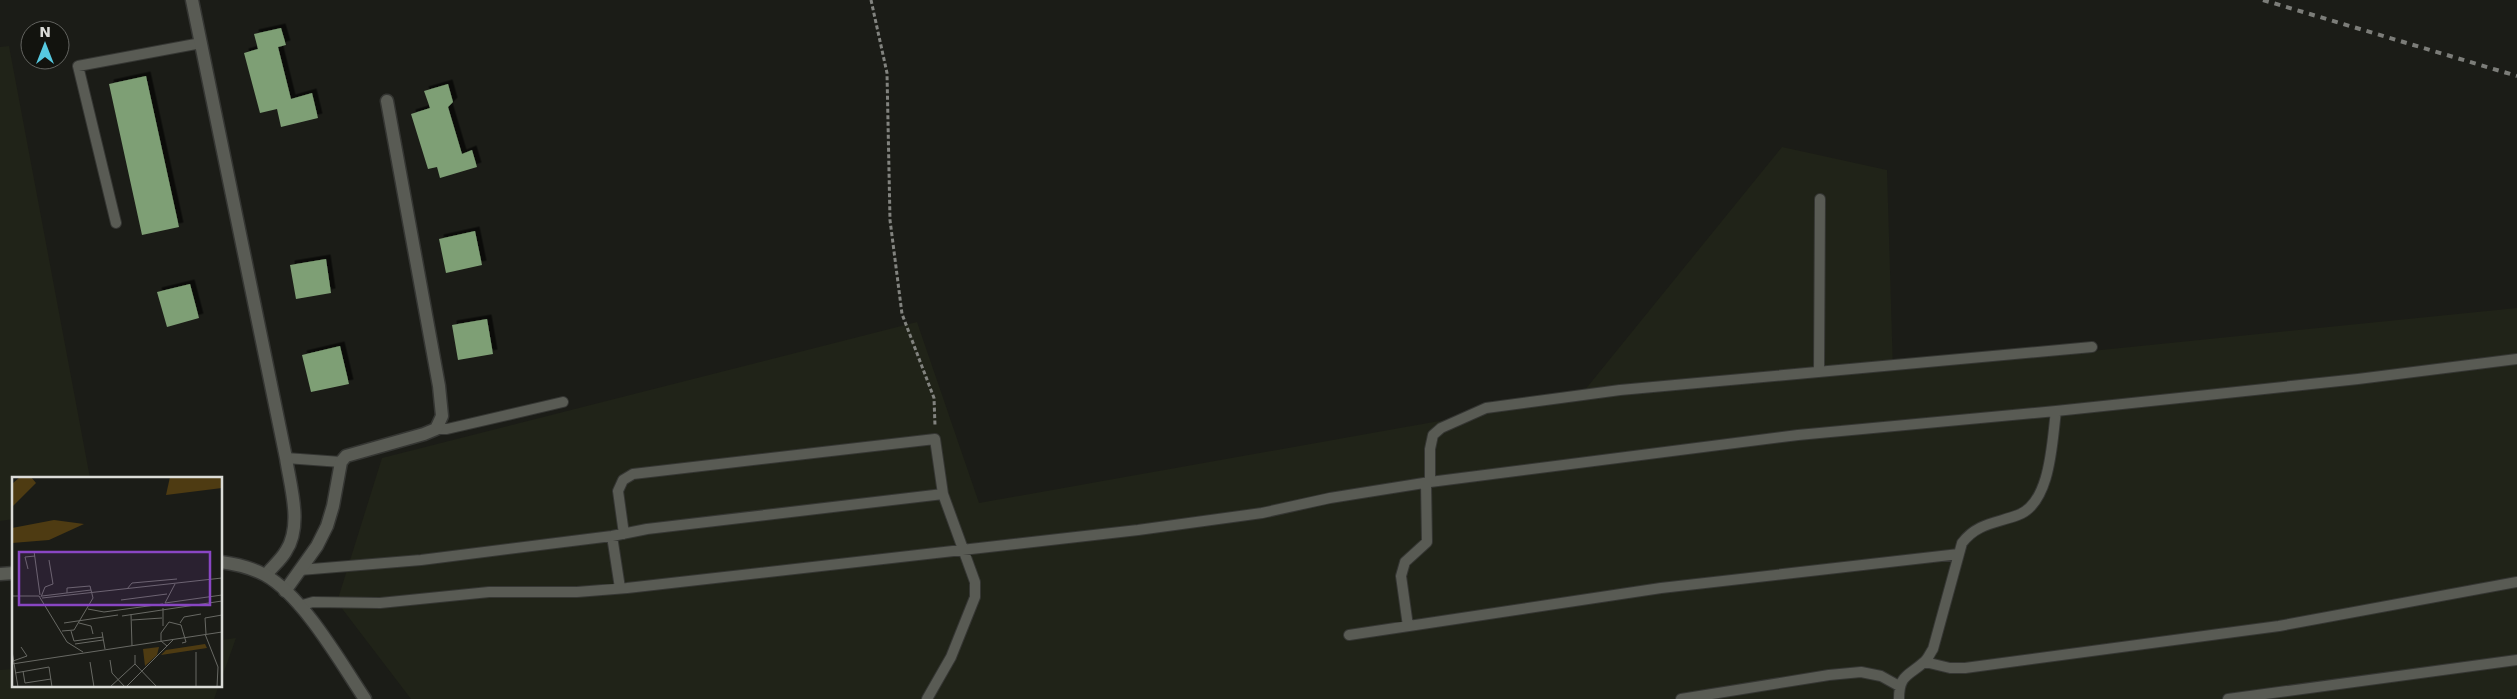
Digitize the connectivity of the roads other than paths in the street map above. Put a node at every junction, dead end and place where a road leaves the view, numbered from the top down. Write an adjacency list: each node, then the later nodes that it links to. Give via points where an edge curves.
1 (192, 0): 2 (street)
2 (201, 43): 5 (lane, via 78,66); 12 (street)
3 (387, 101): 11 (street, via 442,404 442,416)
4 (1820, 199): 8 (lane)
5 (116, 223)
6 (2092, 347): 8 (lane)
7 (2517, 359): 10 (lane)
8 (1819, 372): 14 (lane, via 1620,390 1486,408 1441,428 1433,435)
9 (562, 402): 11 (lane)
10 (2056, 411): 14 (lane, via 1798,435); 19 (lane, via 2049,465 2039,496 2030,509 2019,515 1985,524 1969,533)
11 (436, 429): 13 (street, via 346,456)
12 (286, 458): 13 (lane); 22 (street, via 294,510 293,532 287,550)
13 (341, 462): 21 (street, via 327,526)
14 (1428, 483): 18 (lane, via 1252,514); 27 (lane, via 1427,542 1405,562 1401,576)
15 (943, 494): 16 (lane); 16 (lane, via 935,439 634,474 623,480 618,491); 18 (lane)
16 (624, 534): 17 (lane)
17 (612, 536): 21 (lane, via 421,560); 24 (lane)
18 (963, 549): 24 (lane); 33 (lane, via 975,582 975,597 951,657)
19 (1959, 554): 27 (lane, via 1661,588); 30 (lane, via 1933,649)
20 (222, 562): 22 (street)
21 (300, 570): 25 (street)
22 (266, 575): 25 (street)
23 (2517, 582): 30 (lane, via 2269,628 1965,668)
24 (620, 588): 26 (lane, via 577,592 489,592 380,603 313,602)
25 (285, 591): 26 (street)
26 (299, 606): 32 (street)
27 (1408, 626): 28 (lane)
28 (1349, 635)
29 (2517, 660): 36 (lane)
30 (1925, 662): 31 (lane, via 1911,671)
31 (1899, 686): 34 (lane, via 1881,676 1860,672); 35 (lane)
32 (366, 699)
33 (928, 699)
34 (1681, 699)
35 (1899, 699)
36 (2228, 699)

